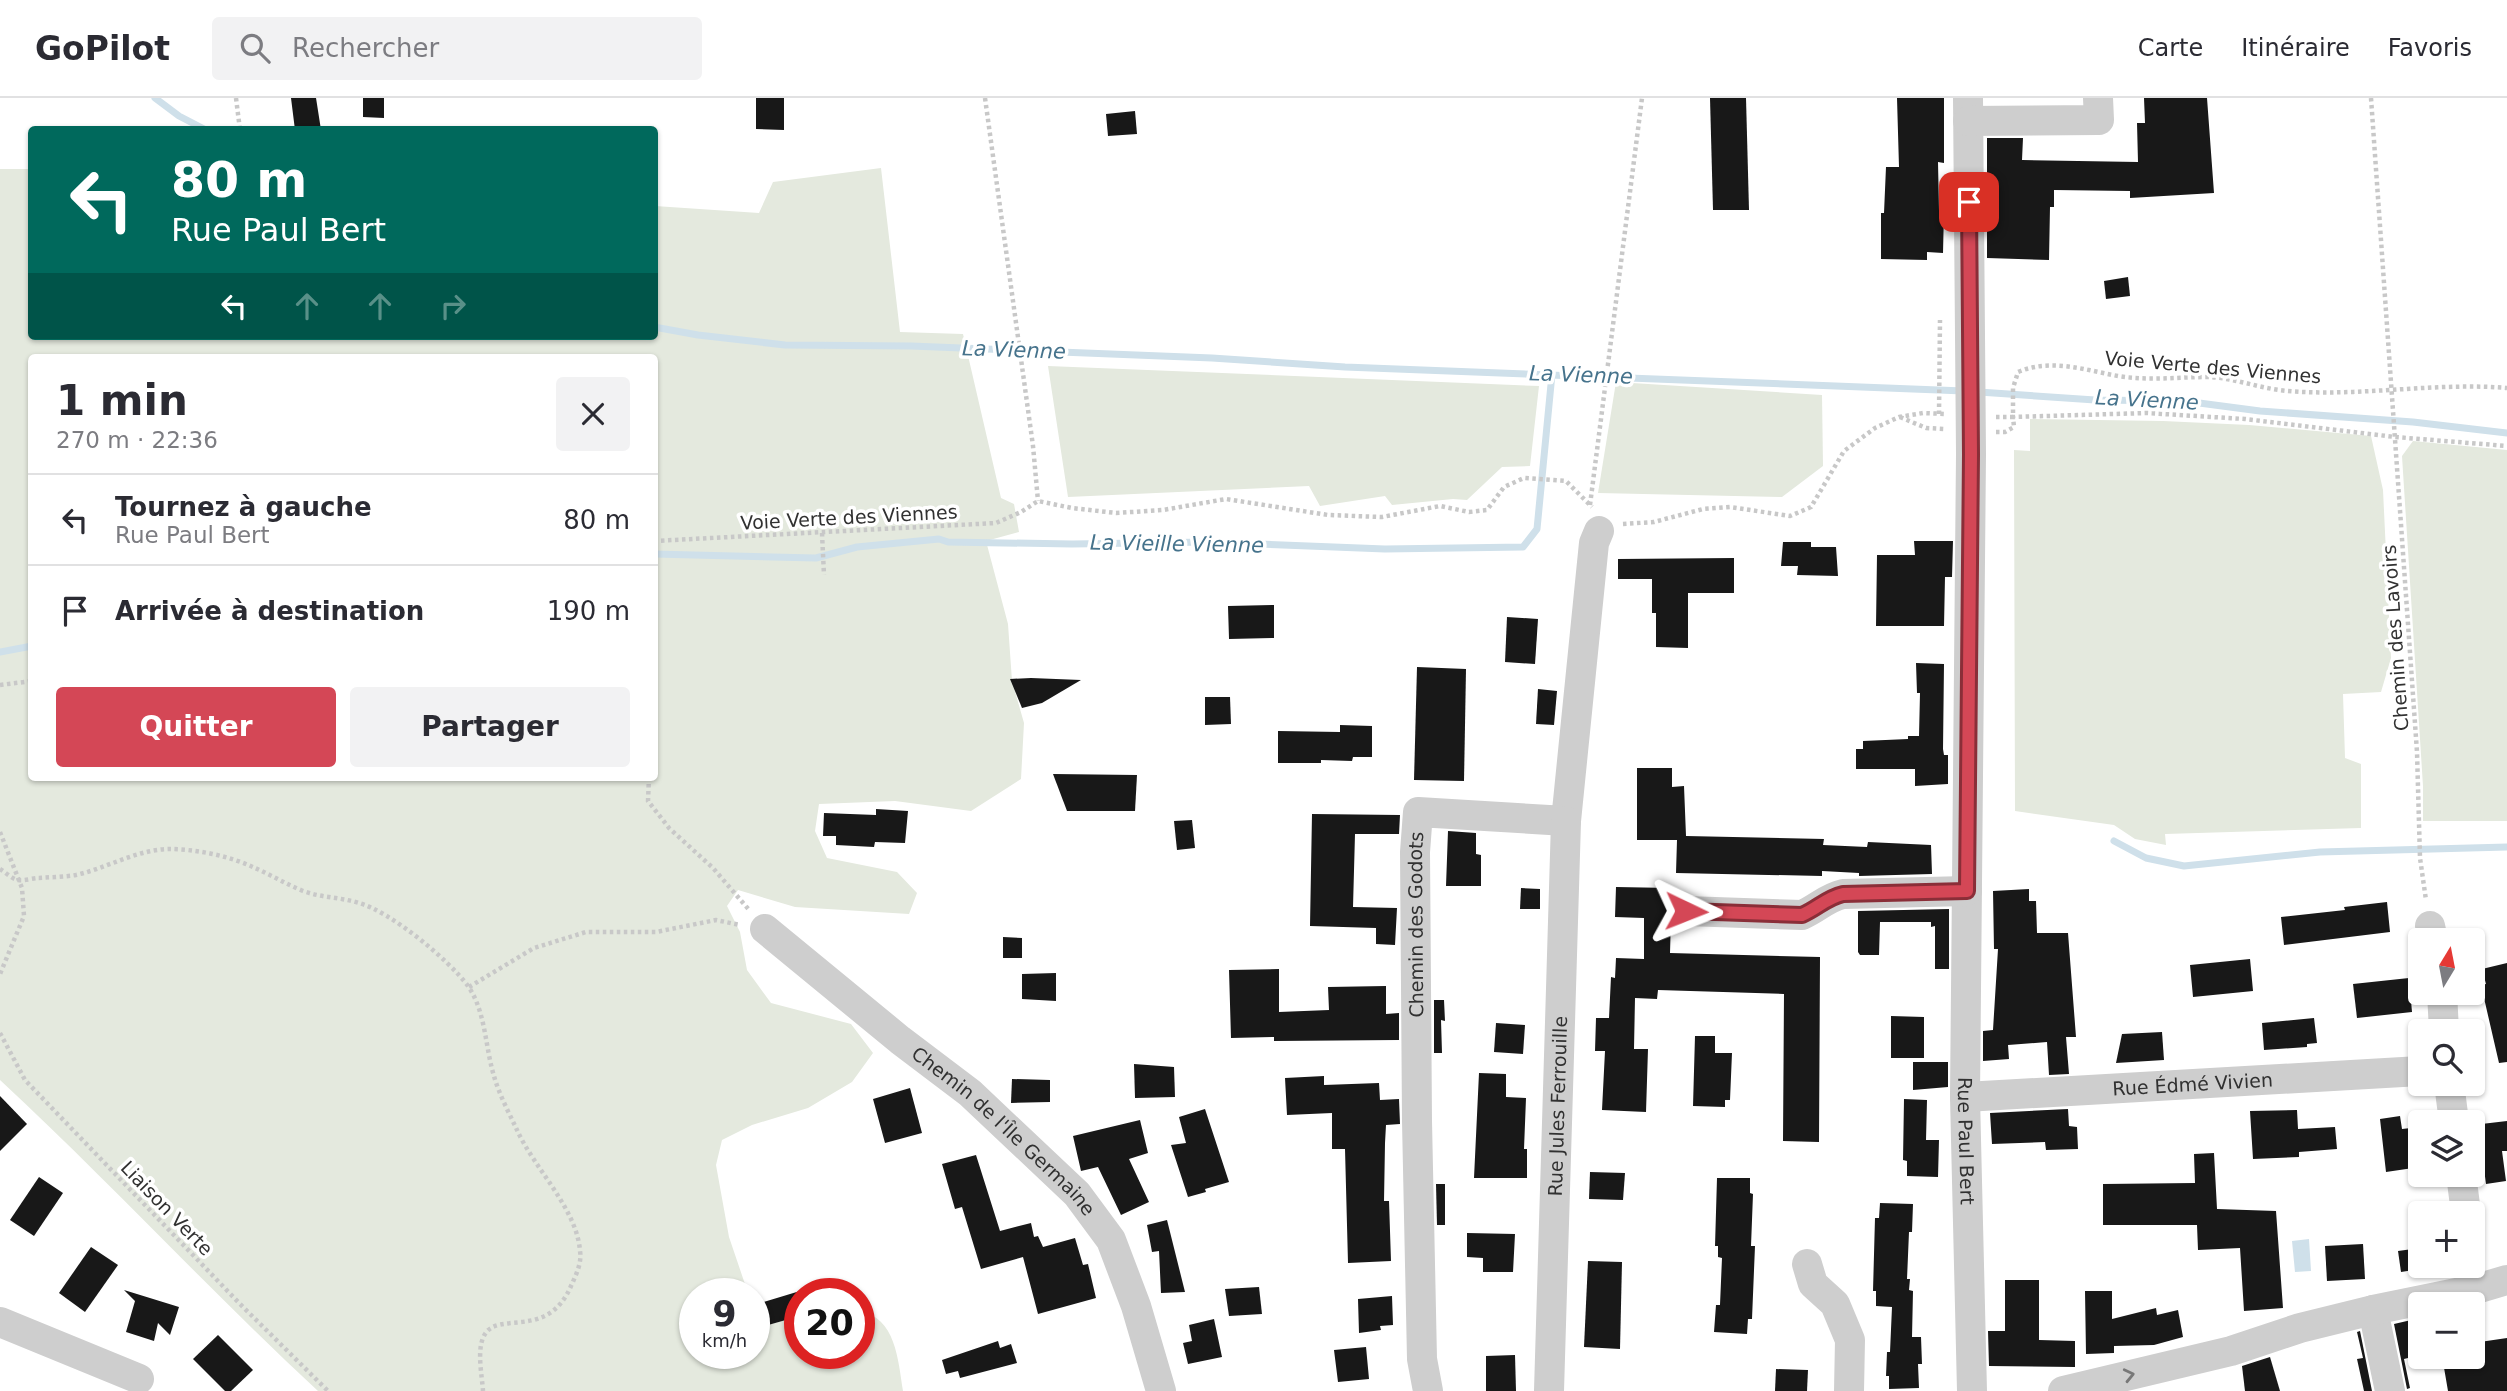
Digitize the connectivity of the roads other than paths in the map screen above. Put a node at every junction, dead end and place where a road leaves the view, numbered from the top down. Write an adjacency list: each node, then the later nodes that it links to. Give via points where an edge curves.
1 (2098, 98): 2 (street, via 2099,120)
2 (1968, 109): 5 (street, Rue Paul Bert)
3 (1600, 518): 4 (street)
4 (1566, 821): 18 (street, Chemin des Godots, via 1418,812 1417,1121 1422,1359); 19 (street, Rue Jules Ferrouille)
5 (1967, 891): 6 (street, via 1843,894 1802,915); 9 (street, Rue Paul Bert)
6 (1686, 911)
7 (765, 929): 17 (street, Chemin de l'Île Germaine, via 970,1093 1077,1194 1111,1240)
8 (2408, 1072): 9 (street, Rue Édmé Vivien)
9 (1965, 1097): 21 (street, Rue Paul Bert)
10 (1807, 1264): 20 (street, via 1813,1284 1835,1304 1850,1340)
11 (2471, 1278): 14 (street)
12 (2485, 1278): 13 (street)
13 (2507, 1280)
14 (2373, 1310): 22 (street, one-way to 14, via 2231,1351); 23 (street)
15 (0, 1322): 16 (street)
16 (139, 1379)
17 (1161, 1391)
18 (1428, 1391)
19 (1549, 1391)
20 (1849, 1391)
21 (1972, 1391)
22 (2063, 1391)
23 (2390, 1391)

